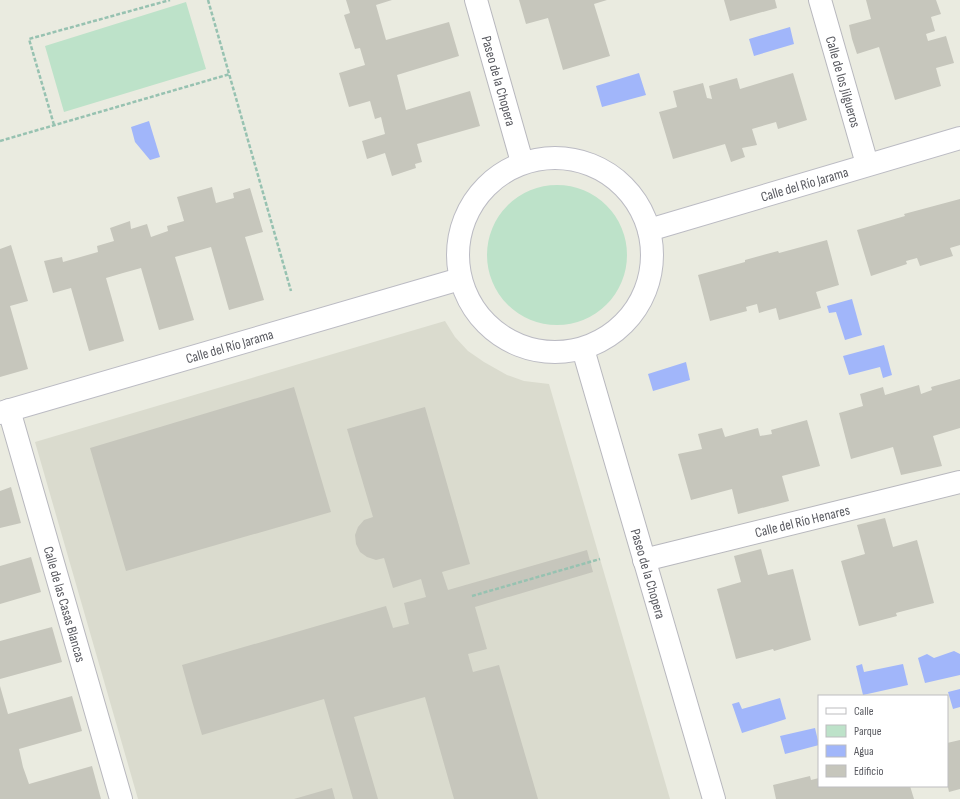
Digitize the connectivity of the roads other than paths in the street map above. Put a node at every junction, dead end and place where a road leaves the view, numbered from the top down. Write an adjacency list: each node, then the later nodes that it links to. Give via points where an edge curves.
1 (476, 0): 4 (street, Paseo de la Chopera)
2 (820, 0): 5 (street, Calle de los Jilgueros)
3 (960, 138): 5 (street, Calle del Río Jarama)
4 (522, 162): 6 (street, via 554,157 586,162 614,177 636,200); 7 (street, via 491,180 468,209 457,243)
5 (867, 164): 6 (street, Calle del Río Jarama)
6 (649, 230): 8 (street, via 652,259 646,289 632,315 610,336)
7 (460, 279): 8 (street, via 472,308 493,332 521,347 544,352); 9 (street, Calle del Río Jarama)
8 (583, 349): 11 (street, Paseo de la Chopera)
9 (4, 411): 12 (street, Calle de las Casas Blancas)
10 (960, 482): 11 (street, Calle del Río Henares)
11 (644, 560): 13 (street, Paseo de la Chopera)
12 (121, 799)
13 (714, 799)

